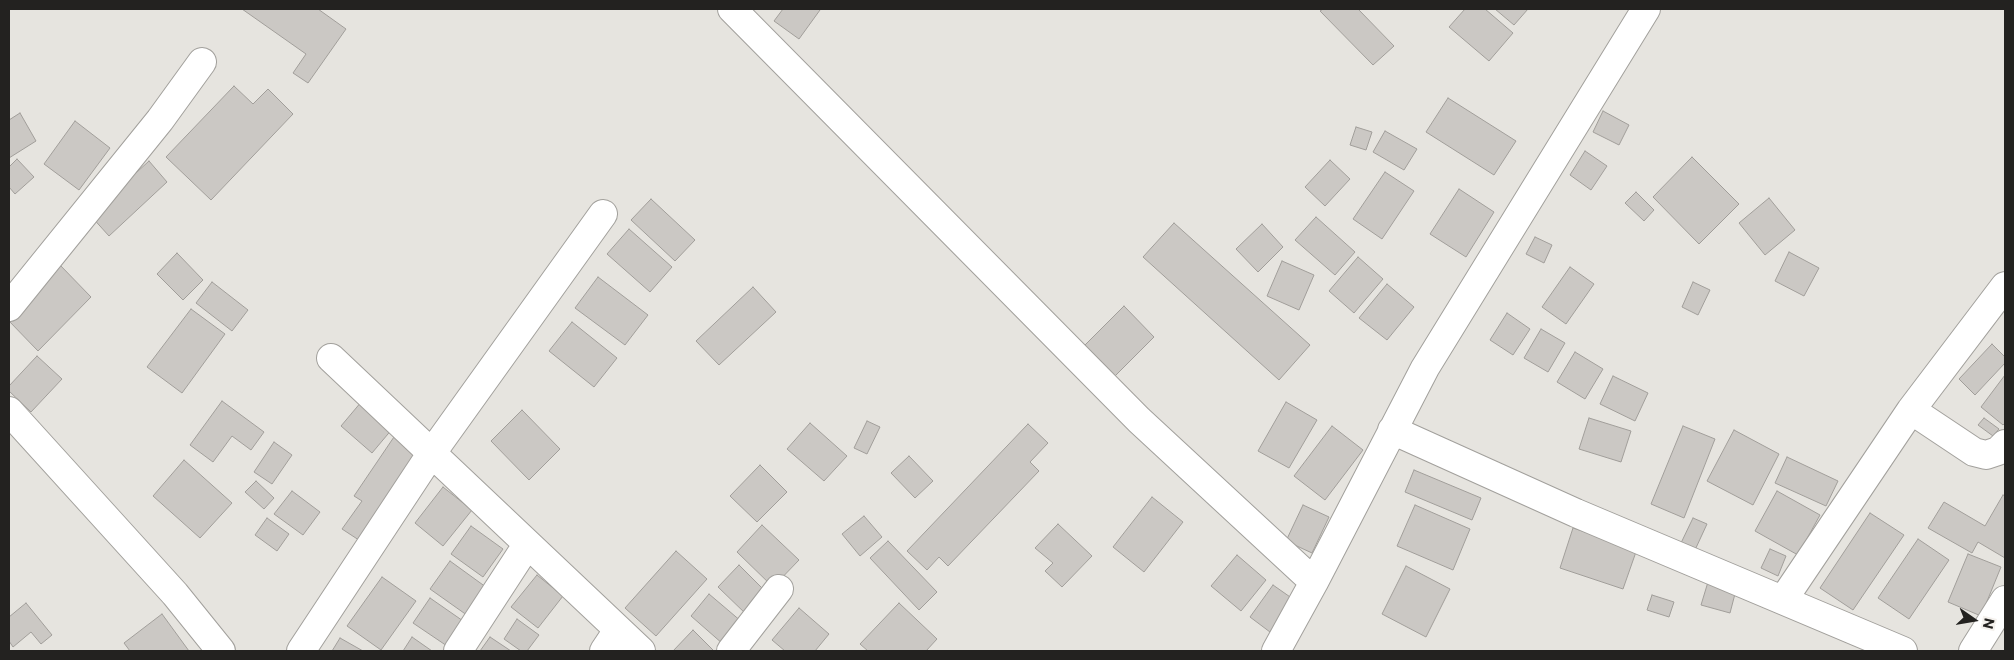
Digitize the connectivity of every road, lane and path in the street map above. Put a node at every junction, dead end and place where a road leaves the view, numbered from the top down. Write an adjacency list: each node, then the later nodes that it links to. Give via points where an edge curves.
1 (732, 9): 14 (street, via 1139,420)
2 (1646, 9): 10 (street, via 1425,368)
3 (202, 62): 6 (street, via 160,120)
4 (603, 214): 12 (street)
5 (2005, 286): 8 (street)
6 (9, 307)
7 (331, 358): 12 (street)
8 (1911, 410): 11 (street, via 1974,452 1986,455 1998,451); 16 (street)
9 (9, 411): 19 (street, via 175,594)
10 (1392, 430): 14 (street); 16 (street)
11 (2005, 444)
12 (431, 454): 13 (street); 20 (street)
13 (527, 545): 18 (street); 21 (street)
14 (1314, 582): 24 (street)
15 (779, 589): 23 (street)
16 (1783, 600): 25 (street)
17 (2005, 600): 26 (street)
18 (611, 641): 22 (street)
19 (221, 651)
20 (302, 651)
21 (458, 651)
22 (640, 651)
23 (731, 651)
24 (1276, 651)
25 (1904, 651)
26 (1973, 651)

